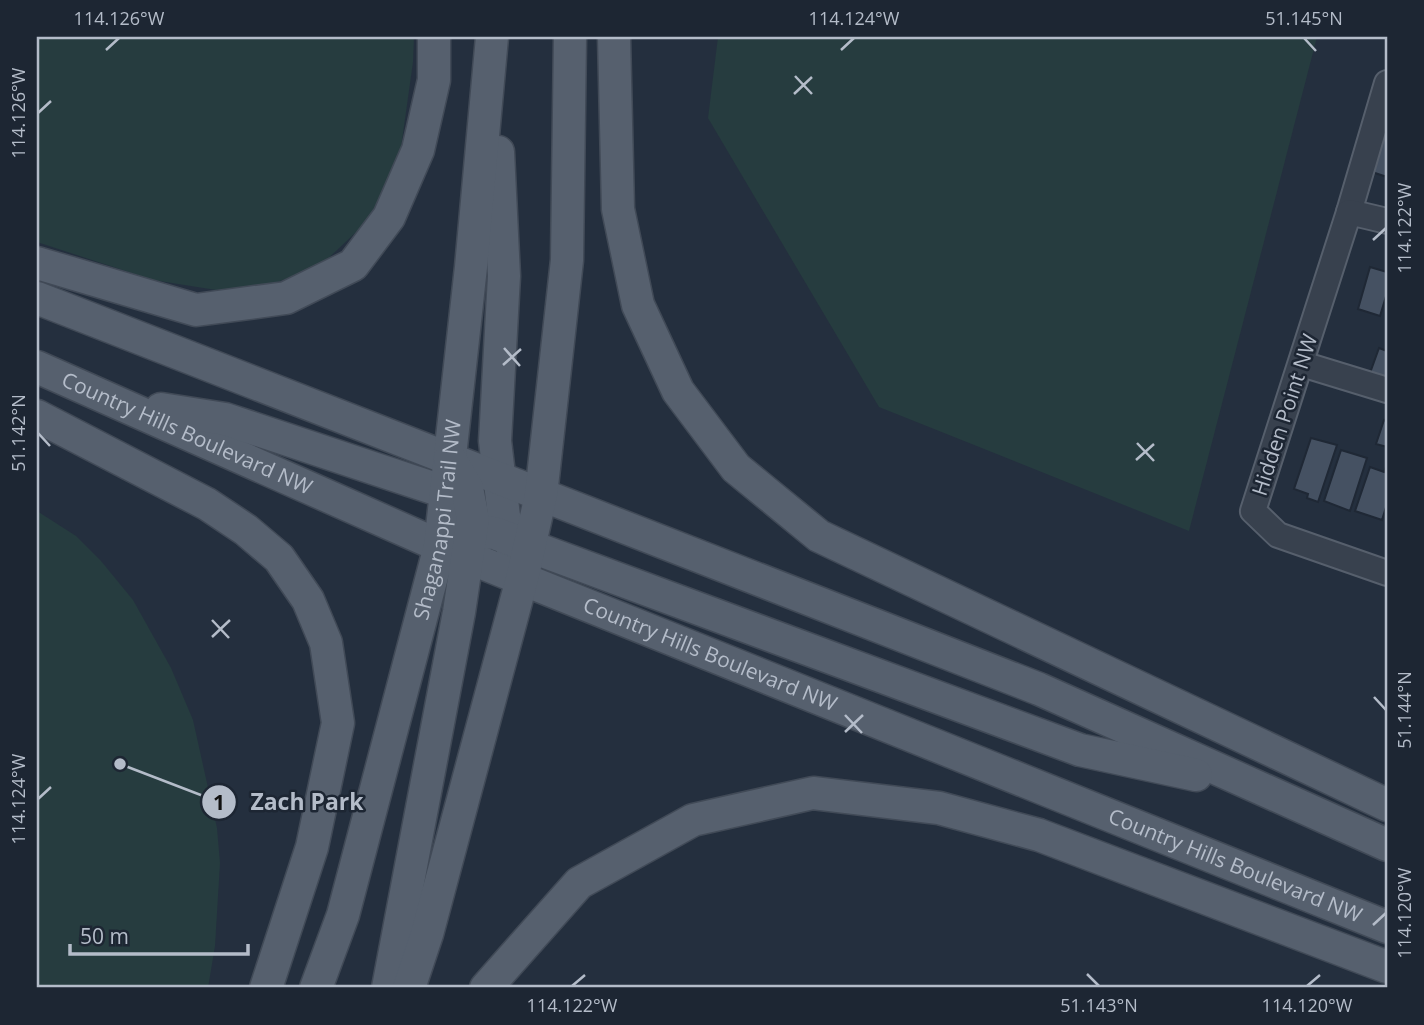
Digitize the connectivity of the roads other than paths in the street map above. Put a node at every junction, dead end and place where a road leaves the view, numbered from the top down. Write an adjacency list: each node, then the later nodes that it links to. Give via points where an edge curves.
1 (434, 37): 8 (main road, via 433,80 418,150 389,217 353,265 286,298 196,310)
2 (570, 37): 17 (main road, via 567,260)
3 (614, 37): 24 (main road, via 618,209 638,305 678,391 736,468 820,536)
4 (492, 41): 15 (main road, Shaganappi Trail NW); 16 (main road, via 504,276 495,440)
5 (1387, 83): 6 (street, Hidden Point NW)
6 (1349, 212): 7 (street); 10 (street, Hidden Point NW)
7 (1387, 221)
8 (37, 263)
9 (37, 298): 15 (main road)
10 (1302, 364): 12 (street); 21 (street, Hidden Point NW, via 1253,511 1278,535)
11 (37, 367): 13 (main road, Country Hills Boulevard NW)
12 (1387, 390)
13 (121, 403): 18 (main road, via 225,419); 20 (main road, Country Hills Boulevard NW)
14 (37, 416): 28 (main road, via 207,504 246,530 279,558 308,600 326,643 338,723 312,847)
15 (450, 459): 16 (main road); 18 (main road, via 467,488)
16 (501, 489): 17 (main road); 18 (main road, via 488,502); 19 (main road)
17 (541, 495): 19 (main road); 23 (main road, via 1039,689)
18 (458, 497): 20 (main road, via 473,519)
19 (520, 542): 20 (main road, via 494,533); 22 (main road); 23 (main road, via 1080,750)
20 (460, 545): 22 (main road, Country Hills Boulevard NW); 29 (main road, Shaganappi Trail NW); 30 (main road)
21 (1387, 573)
22 (522, 579): 26 (main road, Country Hills Boulevard NW); 31 (main road)
23 (1256, 788): 25 (main road)
24 (1387, 805)
25 (1387, 845)
26 (1387, 927)
27 (1387, 967): 32 (main road, via 1039,835 939,808 813,793 693,820 579,883)
28 (266, 988)
29 (316, 988)
30 (388, 988)
31 (409, 988)
32 (486, 988)

